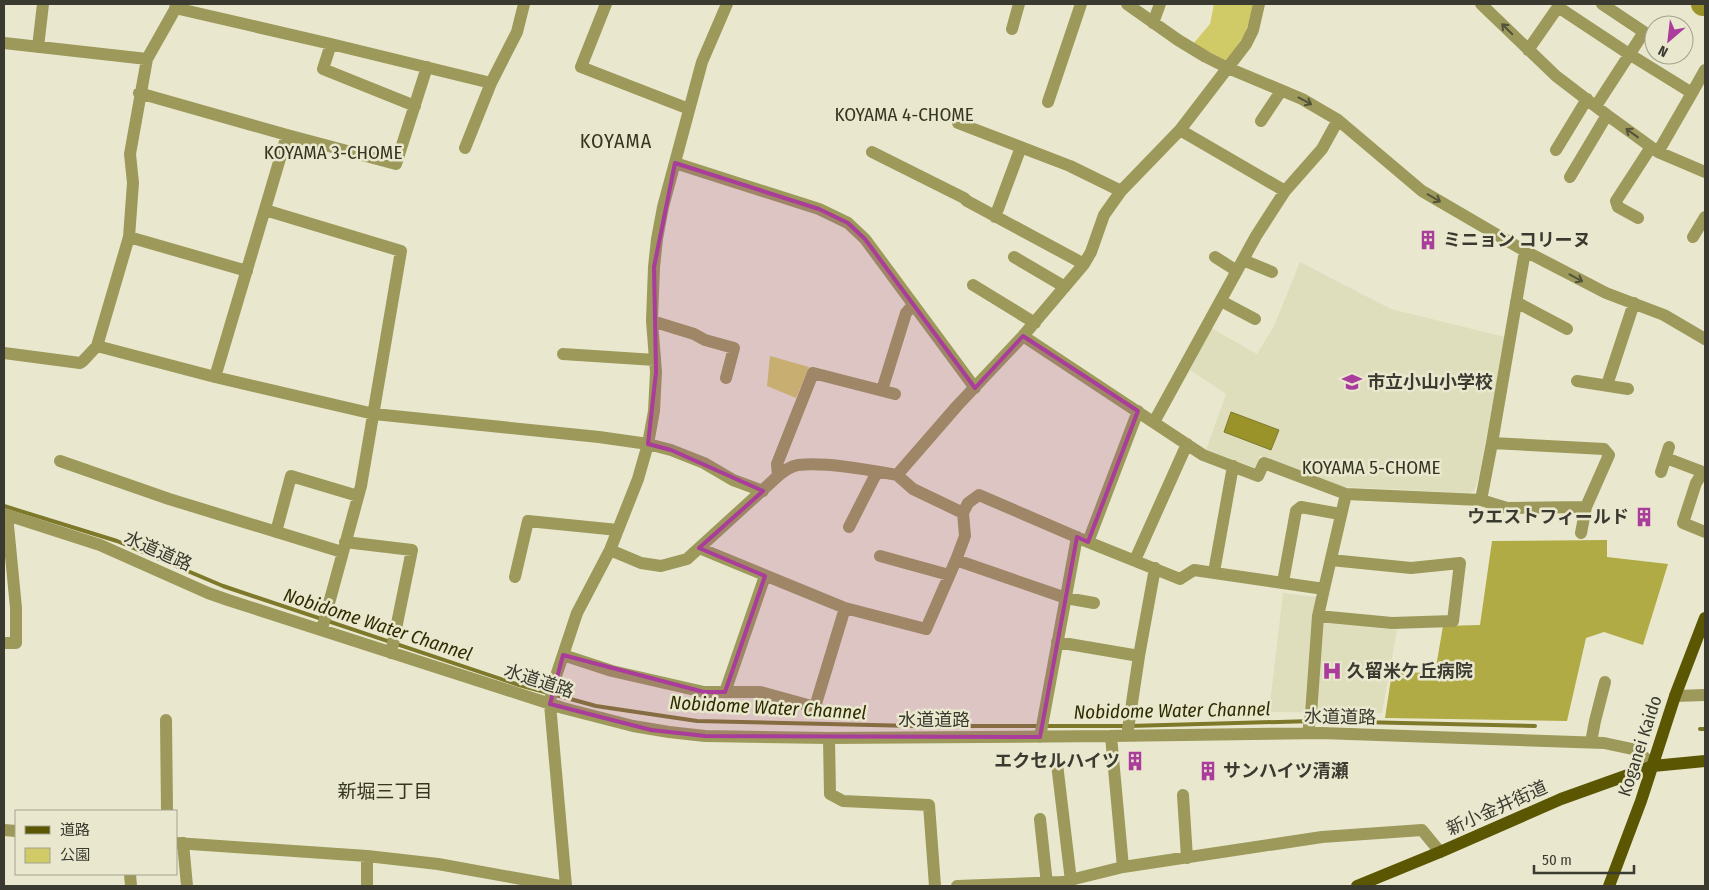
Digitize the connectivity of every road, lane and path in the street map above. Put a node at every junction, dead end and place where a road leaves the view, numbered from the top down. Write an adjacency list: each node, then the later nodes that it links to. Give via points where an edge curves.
1 (43, 4): 17 (street)
2 (524, 4): 24 (street, via 517,32)
3 (606, 4): 31 (street, via 581,67)
4 (727, 4): 31 (street, via 702,62)
5 (1019, 4): 14 (street)
6 (1081, 4): 28 (street)
7 (1127, 4): 13 (street)
8 (1160, 4): 13 (street)
9 (1259, 4): 22 (street, via 1253,30)
10 (1481, 4): 18 (street, one-way to 10)
11 (1602, 4): 19 (street, via 1644,32)
12 (176, 6): 16 (street); 20 (street)
13 (1153, 23): 22 (street)
14 (1012, 29)
15 (4, 43): 17 (street)
16 (331, 44): 21 (street); 30 (street, via 324,69)
17 (38, 47): 20 (street)
18 (1528, 50): 19 (street, via 1558,7); 29 (street)
19 (1630, 54): 27 (street); 29 (street)
20 (146, 59): 26 (street)
21 (427, 67): 24 (street); 30 (street)
22 (1228, 68): 25 (street); 36 (street)
23 (1705, 70): 27 (street)
24 (491, 83): 39 (street)
25 (1281, 91): 33 (street, one-way to 33); 34 (street)
26 (140, 93): 37 (street); 52 (street, via 130,154 133,183)
27 (1692, 93): 41 (street)
28 (1048, 102)
29 (1591, 103): 32 (street); 40 (street)
30 (415, 106): 37 (street, via 396,164)
31 (689, 109): 43 (street)
32 (1607, 115): 41 (street, one-way to 32); 45 (street)
33 (1338, 120): 47 (street, via 1322,149); 54 (street, one-way to 54, via 1422,191)
34 (1261, 121)
35 (958, 123): 38 (street)
36 (1180, 130): 46 (street); 47 (street)
37 (287, 135): 48 (street)
38 (1021, 147): 46 (street); 50 (street)
39 (465, 148)
40 (1556, 150)
41 (1654, 150): 44 (street); 51 (street, via 1616,200 1618,207)
42 (872, 152): 50 (street, via 964,198)
43 (675, 163): 66 (street, via 819,209 848,223 865,239); 68 (street, via 657,239)
44 (1705, 172)
45 (1570, 177)
46 (1121, 191): 57 (street, via 1104,215)
47 (1285, 191): 58 (street)
48 (265, 210): 59 (street); 86 (street, via 401,252)
49 (1705, 217): 53 (street)
50 (995, 218): 57 (street)
51 (1638, 218)
52 (129, 237): 59 (street); 73 (street)
53 (1693, 237)
54 (1525, 251): 64 (street); 65 (street, one-way to 65, via 1606,293)
55 (1014, 256): 62 (street)
56 (1215, 257): 58 (street)
57 (1084, 264): 62 (street)
58 (1240, 266): 60 (street); 63 (street)
59 (247, 271): 77 (street)
60 (1272, 272)
61 (973, 284): 69 (street)
62 (1065, 287): 69 (street)
63 (1221, 302): 67 (street); 87 (street)
64 (1516, 302): 70 (street); 90 (street)
65 (1634, 303): 72 (street); 80 (street)
66 (913, 305): 81 (street); 83 (street, via 906,313)
67 (1255, 319)
68 (652, 321): 76 (street); 78 (street, via 734,348)
69 (1034, 324): 71 (street)
70 (1567, 329)
71 (1023, 336): 81 (street); 85 (street)
72 (1705, 339)
73 (97, 346): 74 (street, via 80,363); 77 (street)
74 (4, 353)
75 (563, 354): 76 (street)
76 (655, 360): 88 (street, via 654,411)
77 (215, 377): 86 (street)
78 (726, 378)
79 (1577, 381): 80 (street)
80 (1607, 385): 82 (street)
81 (975, 388): 95 (street)
82 (1628, 389)
83 (882, 390): 84 (street); 96 (street, via 813,373 777,464)
84 (895, 394)
85 (1138, 411): 87 (street); 110 (street)
86 (374, 414): 88 (street, via 599,436); 99 (street)
87 (1154, 422): 89 (street)
88 (648, 444): 97 (street, via 704,463 733,480); 106 (street)
89 (1186, 444): 92 (street, via 1203,455); 116 (street)
90 (1492, 444): 100 (street); 101 (street, via 1604,449 1609,455)
91 (60, 461): 107 (street)
92 (1233, 466): 98 (street, via 1258,476 1264,463); 119 (street)
93 (877, 472): 95 (street); 96 (street, via 797,465); 105 (street)
94 (1661, 472): 108 (street, via 1668,452 1703,472 1682,523)
95 (897, 475): 102 (street, via 913,489)
96 (778, 476): 97 (street)
97 (763, 491): 112 (street)
98 (1346, 494): 100 (street); 104 (street)
99 (358, 496): 107 (street, via 291,476); 111 (street)
100 (1480, 500): 101 (street, via 1508,508)
101 (1586, 508): 109 (street)
102 (964, 513): 110 (street, via 968,503 979,495); 115 (street, via 965,536)
103 (5, 514): 130 (street, 水道道路, via 100,545 208,593); 132 (street, via 16,608 16,643)
104 (1340, 514): 117 (street); 123 (street, via 1301,507 1296,511)
105 (849, 527)
106 (618, 530): 113 (street); 122 (street, via 528,521)
107 (276, 532): 111 (street)
108 (1705, 532)
109 (1581, 533)
110 (1083, 539): 116 (street); 125 (street)
111 (343, 547): 130 (street); 133 (street, via 412,550)
112 (699, 548): 113 (street, via 687,559 661,566 640,563); 121 (street)
113 (610, 550): 134 (street, via 577,613)
114 (880, 556): 120 (street)
115 (956, 560): 120 (street); 125 (street)
116 (1135, 560): 118 (street)
117 (1331, 560): 124 (street); 128 (street, via 1411,568 1460,563 1453,621 1392,623)
118 (1155, 568): 119 (street, via 1180,579 1194,570); 135 (street)
119 (1214, 572): 123 (street)
120 (949, 575): 127 (street, via 926,629)
121 (765, 576): 127 (street); 137 (street)
122 (515, 577)
123 (1283, 582): 124 (street)
124 (1324, 589): 128 (street)
125 (1066, 598): 126 (street); 131 (street)
126 (1094, 603)
127 (845, 608): 137 (street, via 815,707 760,692)
128 (1318, 616): 142 (street)
129 (1705, 618): 139 (main road, Koganei Kaido)
130 (322, 629): 133 (street, 水道道路)
131 (1058, 642): 135 (street); 144 (street)
132 (4, 643)
133 (391, 653): 140 (street, 水道道路)
134 (563, 656): 137 (street, via 704,692); 140 (street)
135 (1139, 656): 143 (street)
136 (1605, 682): 147 (street)
137 (725, 692)
138 (1705, 695): 139 (street)
139 (1675, 696): 150 (main road, Koganei Kaido)
140 (550, 704): 146 (street, 水道道路, via 669,732 705,736); 165 (street)
141 (166, 720): 152 (street)
142 (1310, 724): 143 (street, 水道道路); 147 (street, 水道道路)
143 (1128, 728): 145 (street, 水道道路)
144 (1041, 729): 145 (street, 水道道路); 146 (street, 水道道路)
145 (1111, 736): 158 (street)
146 (829, 738): 166 (street, via 830,794 843,801 929,806)
147 (1592, 742): 150 (street, 水道道路, via 1637,750)
148 (1705, 762): 150 (main road, 新小金井街道)
149 (1057, 764): 159 (street)
150 (1653, 766): 155 (main road, 新小金井街道, via 1561,799); 169 (main road, Koganei Kaido)
151 (1183, 795): 157 (street)
152 (167, 810)
153 (1040, 819): 161 (street)
154 (180, 843): 156 (street); 162 (street)
155 (1440, 852): 157 (street, via 1422,830 1322,837); 160 (main road, 新小金井街道)
156 (367, 856): 163 (street); 164 (street, via 438,864)
157 (1187, 858): 158 (street)
158 (1123, 868): 159 (street)
159 (1071, 881): 161 (street)
160 (1379, 882): 168 (main road, 新小金井街道)
161 (1047, 884): 167 (street)
162 (187, 886)
163 (368, 886)
164 (560, 886)
165 (566, 886)
166 (935, 886)
167 (957, 886)
168 (1357, 886)
169 (1609, 886)

